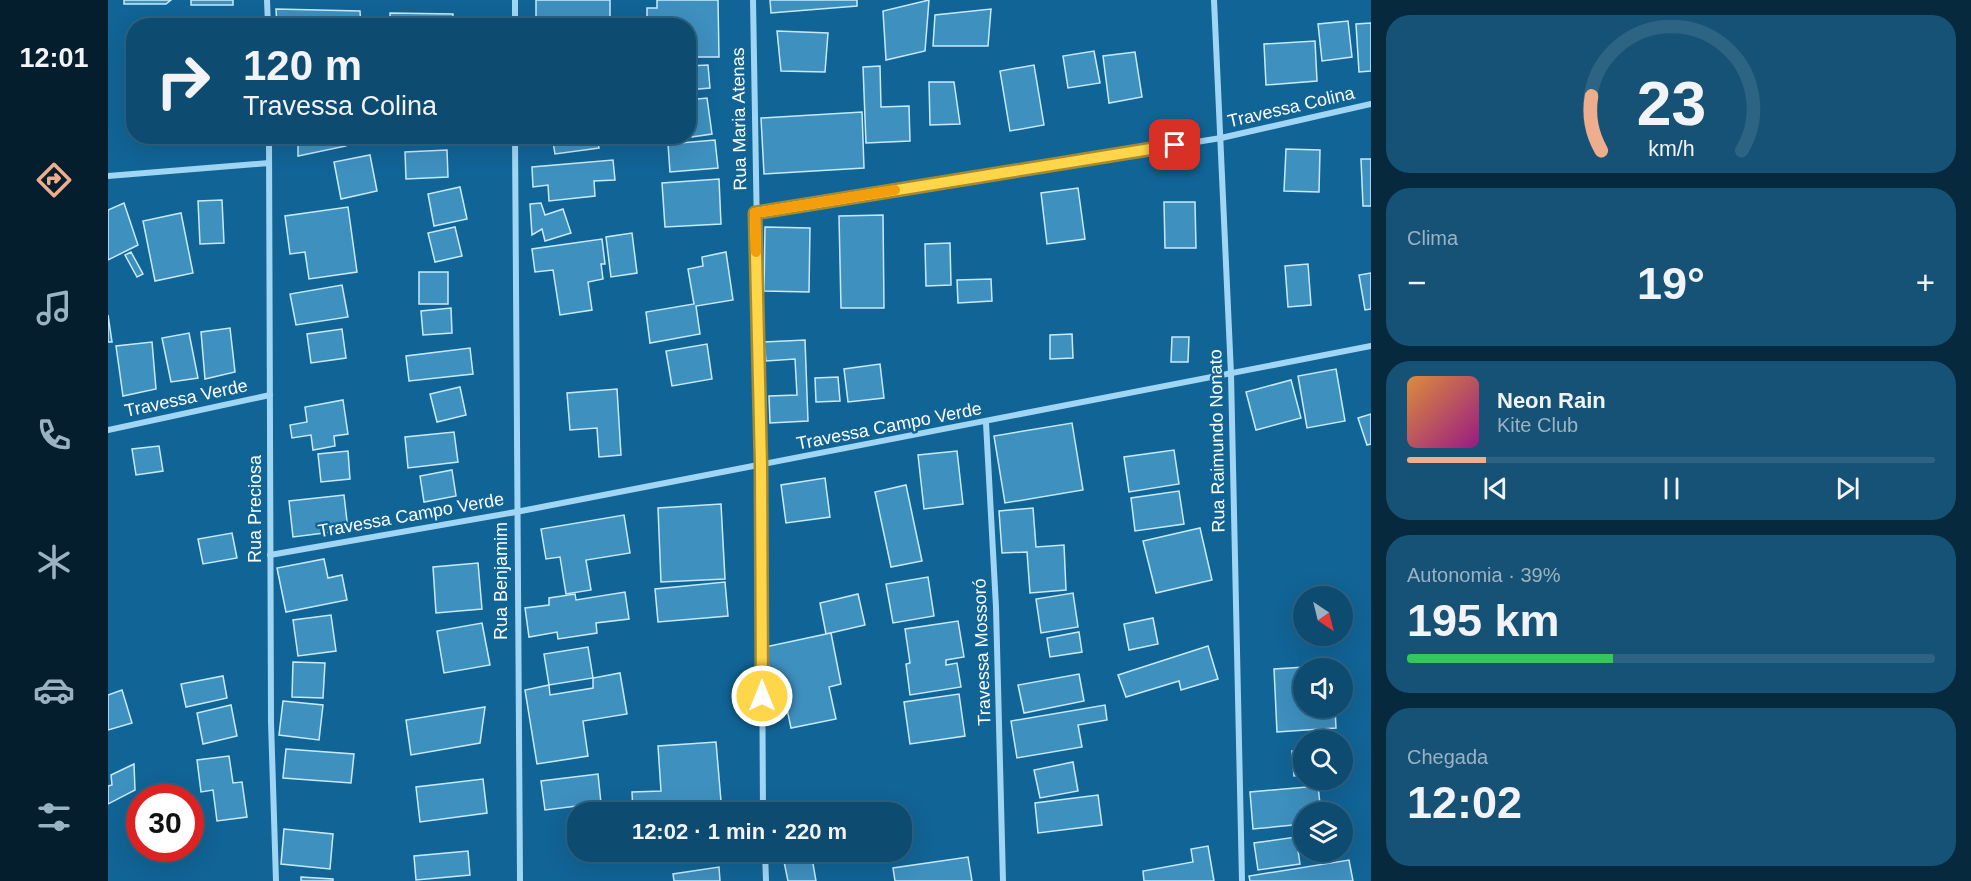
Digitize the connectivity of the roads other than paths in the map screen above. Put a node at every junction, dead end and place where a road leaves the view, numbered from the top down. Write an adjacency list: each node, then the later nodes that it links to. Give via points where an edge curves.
1 (267, 0): 5 (street)
2 (515, 0): 6 (street)
3 (753, 0): 13 (street, Rua Maria Atenas)
4 (1214, 0): 8 (street, Rua Raimundo Nonato)
5 (268, 18)
6 (515, 18)
7 (1371, 104): 8 (street, Travessa Colina)
8 (1221, 138): 13 (street, Travessa Colina); 15 (street, Rua Raimundo Nonato)
9 (269, 144): 11 (street, Rua Preciosa)
10 (515, 144): 20 (street, Rua Benjamim)
11 (269, 163): 12 (street); 16 (street, Rua Preciosa)
12 (108, 176)
13 (755, 213): 19 (street, Rua Maria Atenas)
14 (1371, 346): 15 (street, Travessa Campo Verde)
15 (1231, 374): 17 (street, Travessa Campo Verde); 28 (street, Rua Raimundo Nonato)
16 (270, 395): 18 (street, Travessa Verde); 21 (street, Rua Preciosa)
17 (986, 423): 19 (street, Travessa Campo Verde); 27 (street, Travessa Mossoró, via 996,607)
18 (108, 430)
19 (761, 465): 20 (street, Travessa Campo Verde); 22 (street, Rua Maria Atenas)
20 (516, 512): 21 (street, Travessa Campo Verde); 25 (street, Rua Benjamim)
21 (270, 555): 24 (street, Rua Preciosa)
22 (763, 802)
23 (765, 862): 26 (street)
24 (276, 881)
25 (520, 881)
26 (766, 881)
27 (1003, 881)
28 (1242, 881)

